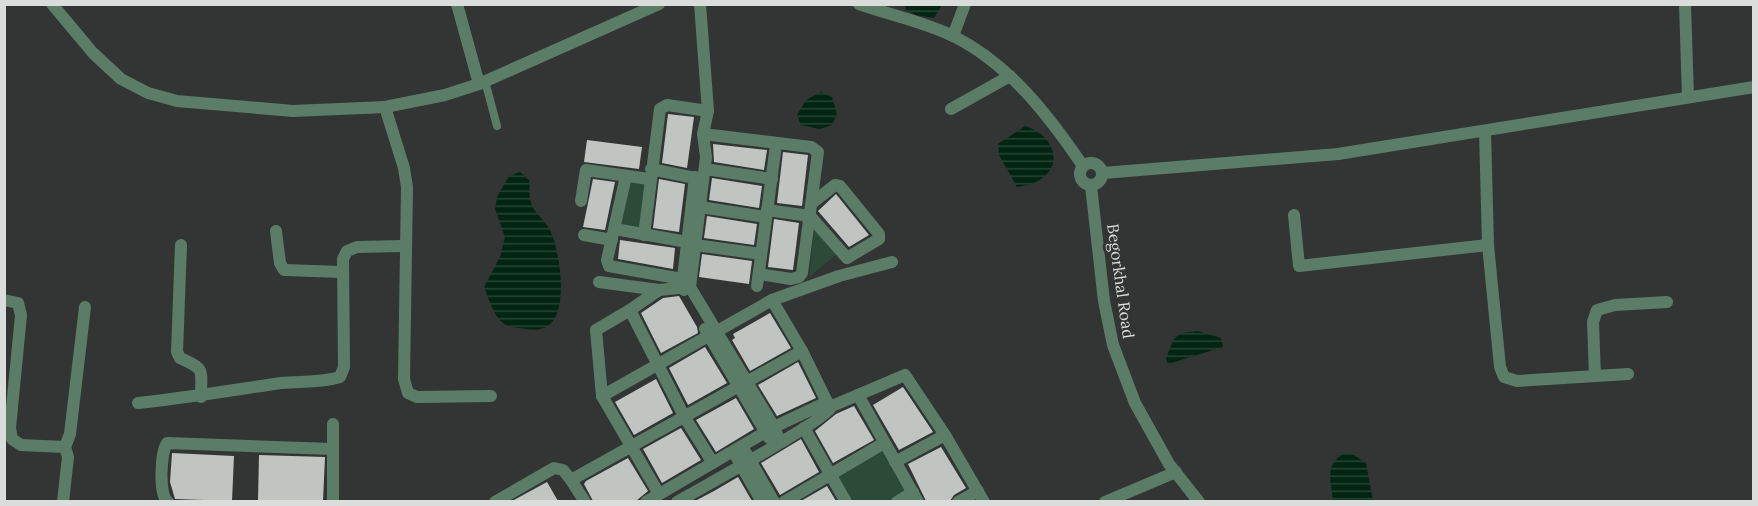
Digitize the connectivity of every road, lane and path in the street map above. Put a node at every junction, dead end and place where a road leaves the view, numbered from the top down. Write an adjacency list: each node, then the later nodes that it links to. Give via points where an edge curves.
1 (52, 4): 13 (street, via 100,60 121,79 148,93 177,101 293,111)
2 (458, 4): 10 (street)
3 (659, 4): 10 (street)
4 (700, 4): 15 (street)
5 (859, 4): 8 (street)
6 (965, 4): 8 (street)
7 (1685, 4): 12 (street)
8 (953, 36): 9 (street)
9 (1010, 76): 14 (street); 20 (street, via 1060,132)
10 (482, 83): 13 (street); 16 (lane)
11 (1754, 87): 12 (street)
12 (1688, 97): 17 (street)
13 (385, 107): 39 (street, via 407,187)
14 (951, 109)
15 (708, 111): 18 (street); 22 (street, via 662,107)
16 (497, 126)
17 (1485, 131): 21 (street, via 1338,154); 38 (street)
18 (704, 139): 19 (street); 23 (street, via 698,157)
19 (776, 145): 25 (street); 29 (street, via 811,147 818,152)
20 (1083, 166): 21 (street, via 1096,164); 26 (street, via 1080,177)
21 (1103, 173): 26 (street, via 1101,180)
22 (650, 174): 23 (street); 24 (street); 34 (street)
23 (700, 174): 25 (street); 28 (street); 36 (street)
24 (626, 176): 27 (street, via 586,170); 33 (street)
25 (772, 179): 30 (street)
26 (1091, 186): 77 (street, Begorkhal Road, via 1113,345 1135,403)
27 (581, 201)
28 (700, 207): 30 (street); 36 (street)
29 (811, 210): 29 (street, via 835,185 840,186 880,237 847,258); 30 (street); 40 (street, via 799,277 758,280)
30 (767, 213): 40 (street)
31 (1294, 215): 38 (street, via 1299,266)
32 (276, 231): 42 (street, via 280,263 285,270)
33 (614, 235): 34 (street); 35 (street); 44 (street, via 607,263 612,268)
34 (644, 235): 36 (street)
35 (584, 236)
36 (691, 244): 40 (street); 44 (street)
37 (181, 245): 60 (street, via 177,352 180,358 198,365)
38 (1488, 245): 55 (street, via 1504,377 1517,381)
39 (404, 246): 42 (street, via 347,250); 58 (street, via 404,379 408,393 417,397)
40 (761, 255)
41 (892, 262): 47 (street)
42 (342, 272): 60 (street, via 344,367 340,377)
43 (599, 282): 45 (street)
44 (685, 284): 45 (street); 51 (street)
45 (659, 290): 50 (street)
46 (4, 300): 70 (street, via 18,303 21,315 12,439 21,446)
47 (772, 300): 51 (street); 52 (street)
48 (1667, 302): 55 (street, via 1597,310 1593,322)
49 (85, 307): 70 (street, via 70,434)
50 (630, 310): 53 (street); 59 (street, via 596,330)
51 (713, 333): 53 (street); 56 (street)
52 (802, 351): 56 (street); 62 (street)
53 (658, 364): 59 (street); 63 (street)
54 (1628, 374): 55 (street)
55 (1595, 376)
56 (742, 383): 63 (street); 66 (street)
57 (858, 395): 62 (street); 67 (street, via 905,375); 68 (street)
58 (490, 396)
59 (602, 396): 71 (street)
60 (201, 397): 61 (street)
61 (138, 403)
62 (830, 404): 65 (street, via 828,413); 66 (street)
63 (686, 418): 71 (street); 76 (street)
64 (333, 424): 72 (street)
65 (804, 428): 69 (street); 78 (street)
66 (770, 430): 69 (street); 73 (street)
67 (945, 435): 75 (street); 82 (street)
68 (884, 443): 75 (street); 78 (street)
69 (776, 444): 74 (street)
70 (65, 447): 86 (street, via 68,457)
71 (630, 448): 79 (street); 81 (street)
72 (332, 449): 87 (street, via 167,443 161,492); 88 (street)
73 (738, 449): 74 (street); 76 (street)
74 (745, 462): 85 (street); 91 (street); 92 (street)
75 (895, 462): 83 (street)
76 (713, 463): 80 (street)
77 (1176, 472): 97 (street); 98 (street, Begorkhal Road)
78 (831, 474): 93 (street); 94 (street)
79 (571, 480): 84 (street, via 563,470 555,468); 89 (street)
80 (678, 483): 81 (street); 85 (street)
81 (659, 494): 90 (street)
82 (981, 496): 96 (street)
83 (915, 497): 95 (street)
84 (501, 500)
85 (684, 500)
86 (63, 501)
87 (168, 501)
88 (333, 501)
89 (585, 501)
90 (646, 501)
91 (762, 501)
92 (774, 501)
93 (784, 501)
94 (846, 501)
95 (897, 501)
96 (958, 501)
97 (1105, 501)
98 (1199, 501)

